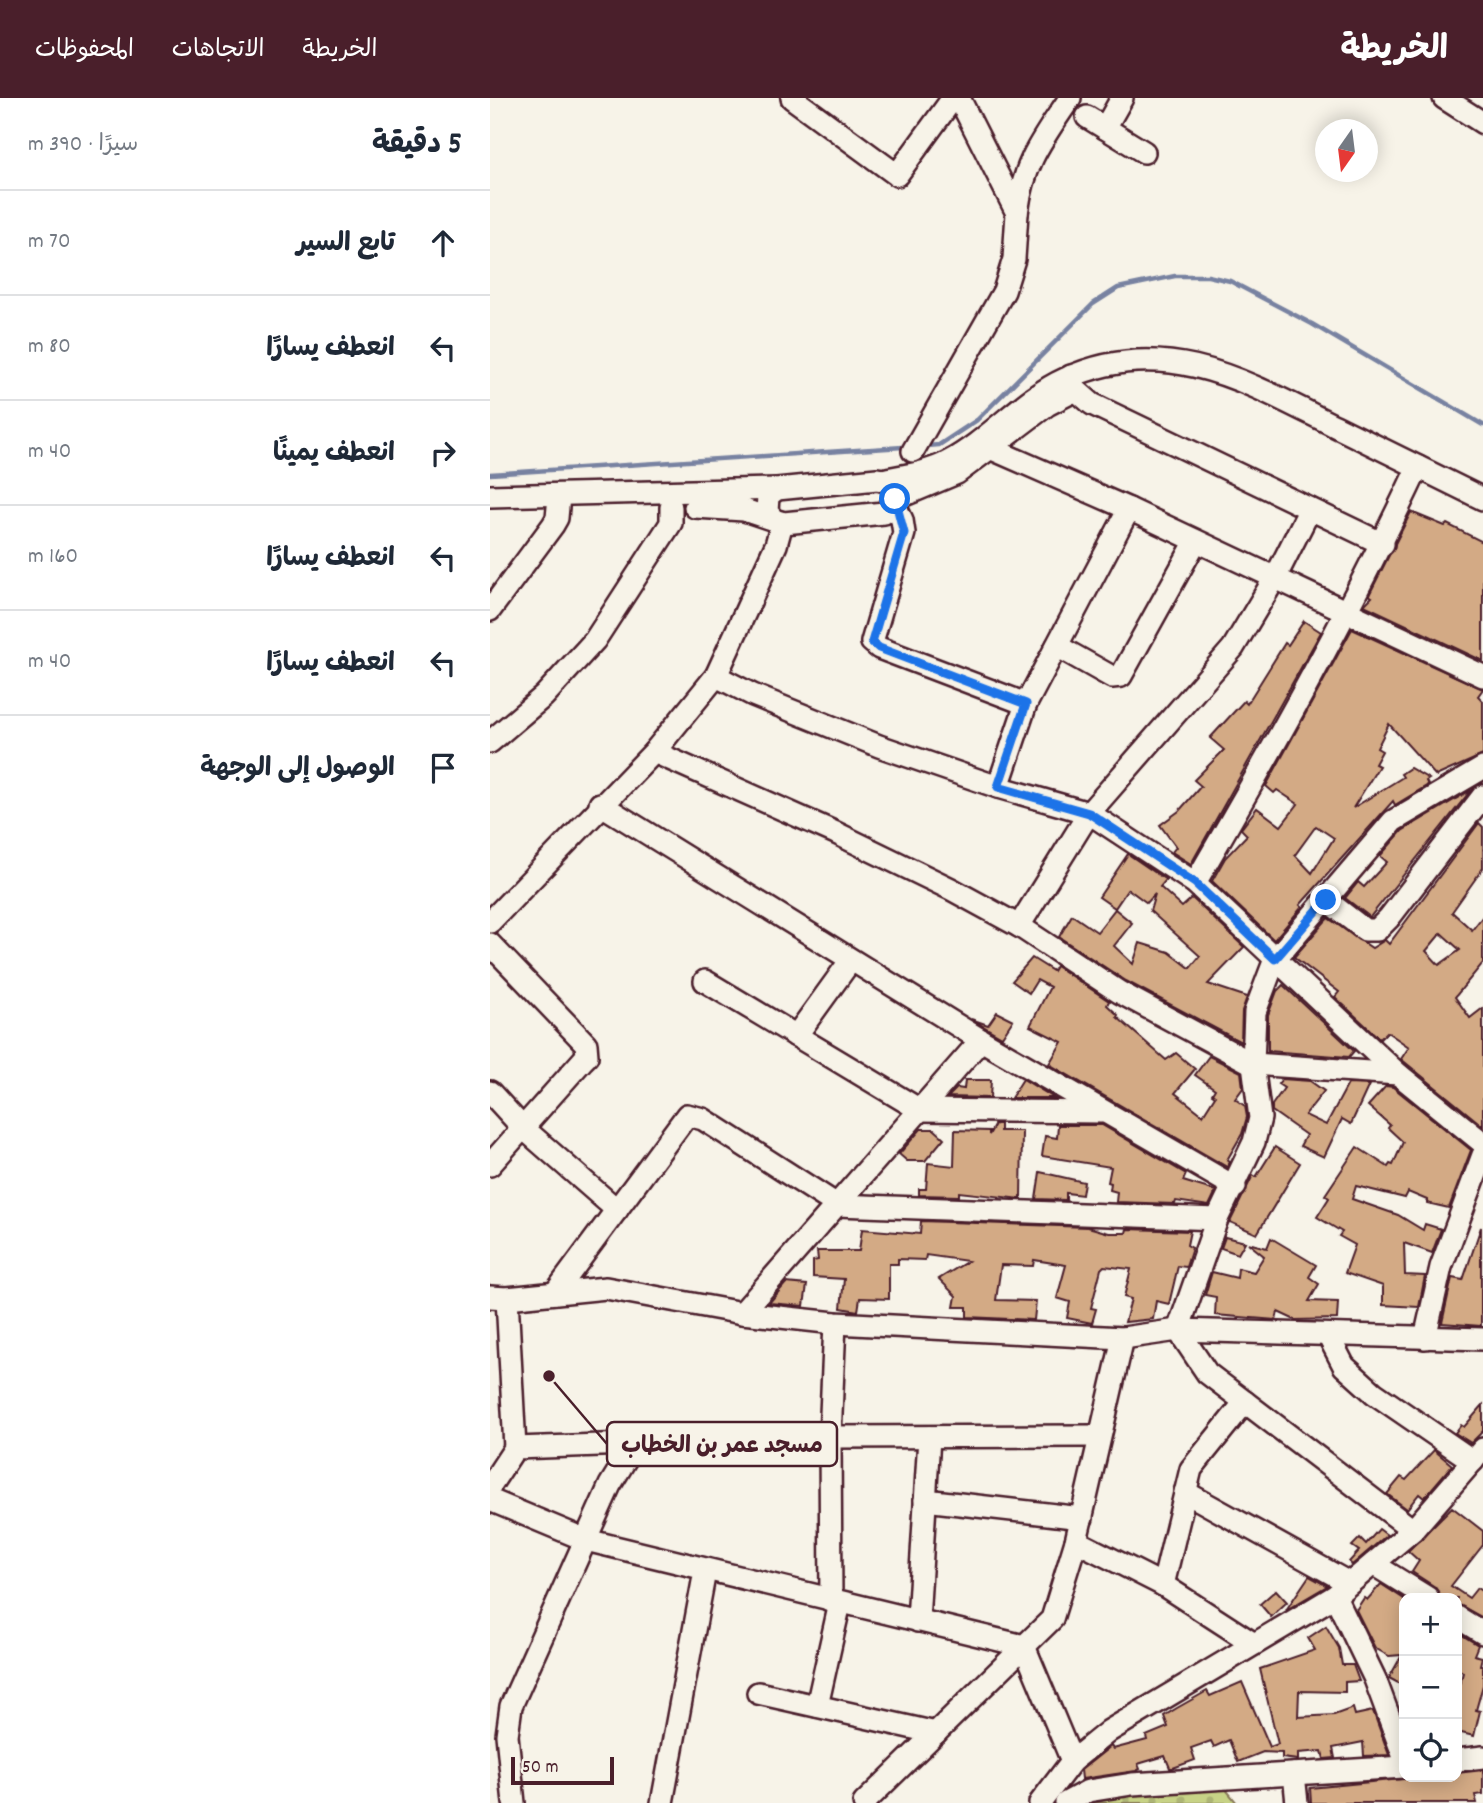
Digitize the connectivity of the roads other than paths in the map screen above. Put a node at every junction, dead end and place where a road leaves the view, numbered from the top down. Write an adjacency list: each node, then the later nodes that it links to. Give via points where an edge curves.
1 (792, 98): 2 (street, via 897,175)
2 (953, 98)
3 (959, 98): 9 (street)
4 (1070, 98): 9 (street, via 1030,159 1021,181)
5 (1122, 98): 8 (street, via 1096,122)
6 (1444, 98): 7 (street)
7 (1483, 123)
8 (1144, 152)
9 (1017, 213): 12 (street, via 1014,258 1004,291)
10 (1074, 383): 11 (street, via 1037,393); 13 (street, via 1156,374 1202,381); 22 (street, via 1092,404)
11 (987, 443): 14 (street, via 926,471); 18 (street, via 937,484); 21 (street)
12 (913, 451)
13 (1415, 473): 17 (street); 24 (street); 27 (street)
14 (882, 480): 15 (street); 18 (street, via 891,485)
15 (777, 489): 19 (street); 25 (street, via 766,501 767,512)
16 (490, 496): 19 (street)
17 (1483, 499)
18 (894, 501): 25 (street, via 889,510 878,514); 34 (street, via 904,533 872,642)
19 (558, 503): 20 (street); 23 (street); 29 (street, via 553,525)
20 (671, 507): 25 (street, via 723,506); 35 (street, via 671,523 595,640 544,696)
21 (1129, 509): 26 (street); 31 (street)
22 (1310, 509): 27 (street); 28 (street)
23 (490, 511)
24 (1483, 514)
25 (778, 521): 32 (street, via 776,545)
26 (1196, 541): 28 (street); 31 (street, via 1121,676 1112,677)
27 (1382, 544): 30 (street)
28 (1275, 578): 30 (street); 41 (street, via 1233,648)
29 (490, 610)
30 (1347, 612): 33 (street); 42 (street)
31 (1057, 646): 34 (street)
32 (716, 676): 36 (street); 38 (street, via 879,746)
33 (1483, 676)
34 (1026, 704): 38 (street)
35 (491, 740)
36 (654, 752): 40 (street); 45 (street, via 836,833)
37 (1483, 768): 43 (street, via 1393,821)
38 (998, 787): 41 (street)
39 (1483, 796): 43 (street, via 1377,930 1365,930)
40 (600, 804): 44 (street); 48 (street)
41 (1089, 813): 42 (street); 45 (street)
42 (1195, 883): 47 (street)
43 (1326, 900): 47 (street)
44 (490, 922)
45 (1018, 926): 52 (street, via 1119,992)
46 (490, 944): 57 (street, via 586,1044 583,1060)
47 (1275, 959): 52 (street, via 1255,1012); 53 (street)
48 (851, 960): 50 (street); 51 (street)
49 (705, 981): 50 (street)
50 (796, 1036): 55 (street)
51 (981, 1040): 55 (street); 56 (street)
52 (1252, 1064): 53 (street); 61 (street, via 1260,1118)
53 (1398, 1074): 58 (street)
54 (490, 1092): 57 (street)
55 (920, 1110): 56 (street); 62 (street)
56 (1104, 1112): 61 (street)
57 (522, 1127): 60 (street); 63 (street)
58 (1483, 1143)
59 (1483, 1155): 72 (street, via 1441,1267)
60 (490, 1164)
61 (1234, 1187): 64 (street)
62 (837, 1205): 63 (street, via 695,1115 687,1115); 64 (street); 67 (street)
63 (617, 1210): 65 (street)
64 (1217, 1219): 69 (street)
65 (555, 1293): 66 (street); 67 (street, via 606,1287)
66 (499, 1298): 80 (street)
67 (742, 1313): 68 (street)
68 (835, 1323): 71 (street); 76 (street)
69 (1178, 1331): 70 (street); 71 (street); 74 (street, via 1207,1373)
70 (1329, 1337): 72 (street); 79 (street, via 1344,1366 1374,1393)
71 (1123, 1338): 75 (street)
72 (1425, 1338): 73 (street)
73 (1483, 1339)
74 (1244, 1402): 82 (street, via 1191,1469); 86 (street)
75 (1100, 1436): 77 (street); 85 (street)
76 (830, 1437): 77 (street); 78 (street); 94 (street)
77 (929, 1437): 84 (street)
78 (635, 1444): 80 (street); 87 (street)
79 (1478, 1455): 86 (street)
80 (504, 1457): 81 (street)
81 (490, 1486)
82 (1185, 1492): 91 (street); 92 (street)
83 (490, 1500): 87 (street)
84 (925, 1500): 85 (street); 96 (street)
85 (1082, 1518): 88 (street)
86 (1413, 1530): 89 (street)
87 (586, 1539): 90 (street); 103 (street)
88 (1076, 1541): 91 (street); 99 (street, via 1052,1619)
89 (1373, 1564): 92 (street); 93 (street)
90 (705, 1571): 94 (street); 111 (street)
91 (1163, 1585): 98 (street)
92 (1342, 1590): 98 (street); 104 (street)
93 (1420, 1593)
94 (835, 1602): 96 (street); 101 (street)
95 (1462, 1620): 97 (street)
96 (918, 1621): 99 (street)
97 (1483, 1633)
98 (1254, 1644): 107 (street, via 1109,1731)
99 (1024, 1646): 102 (street); 107 (street)
100 (758, 1693): 101 (street)
101 (817, 1706): 102 (street)
102 (936, 1733): 112 (street)
103 (498, 1735): 110 (street)
104 (1399, 1744)
105 (1483, 1757): 106 (street)
106 (1462, 1759)
107 (1072, 1760): 113 (street)
108 (1399, 1767): 109 (street)
109 (1294, 1774): 114 (street, via 1098,1788); 115 (street)
110 (518, 1801)
111 (662, 1803)
112 (864, 1803)
113 (1040, 1803)
114 (1066, 1803)
115 (1297, 1803)

